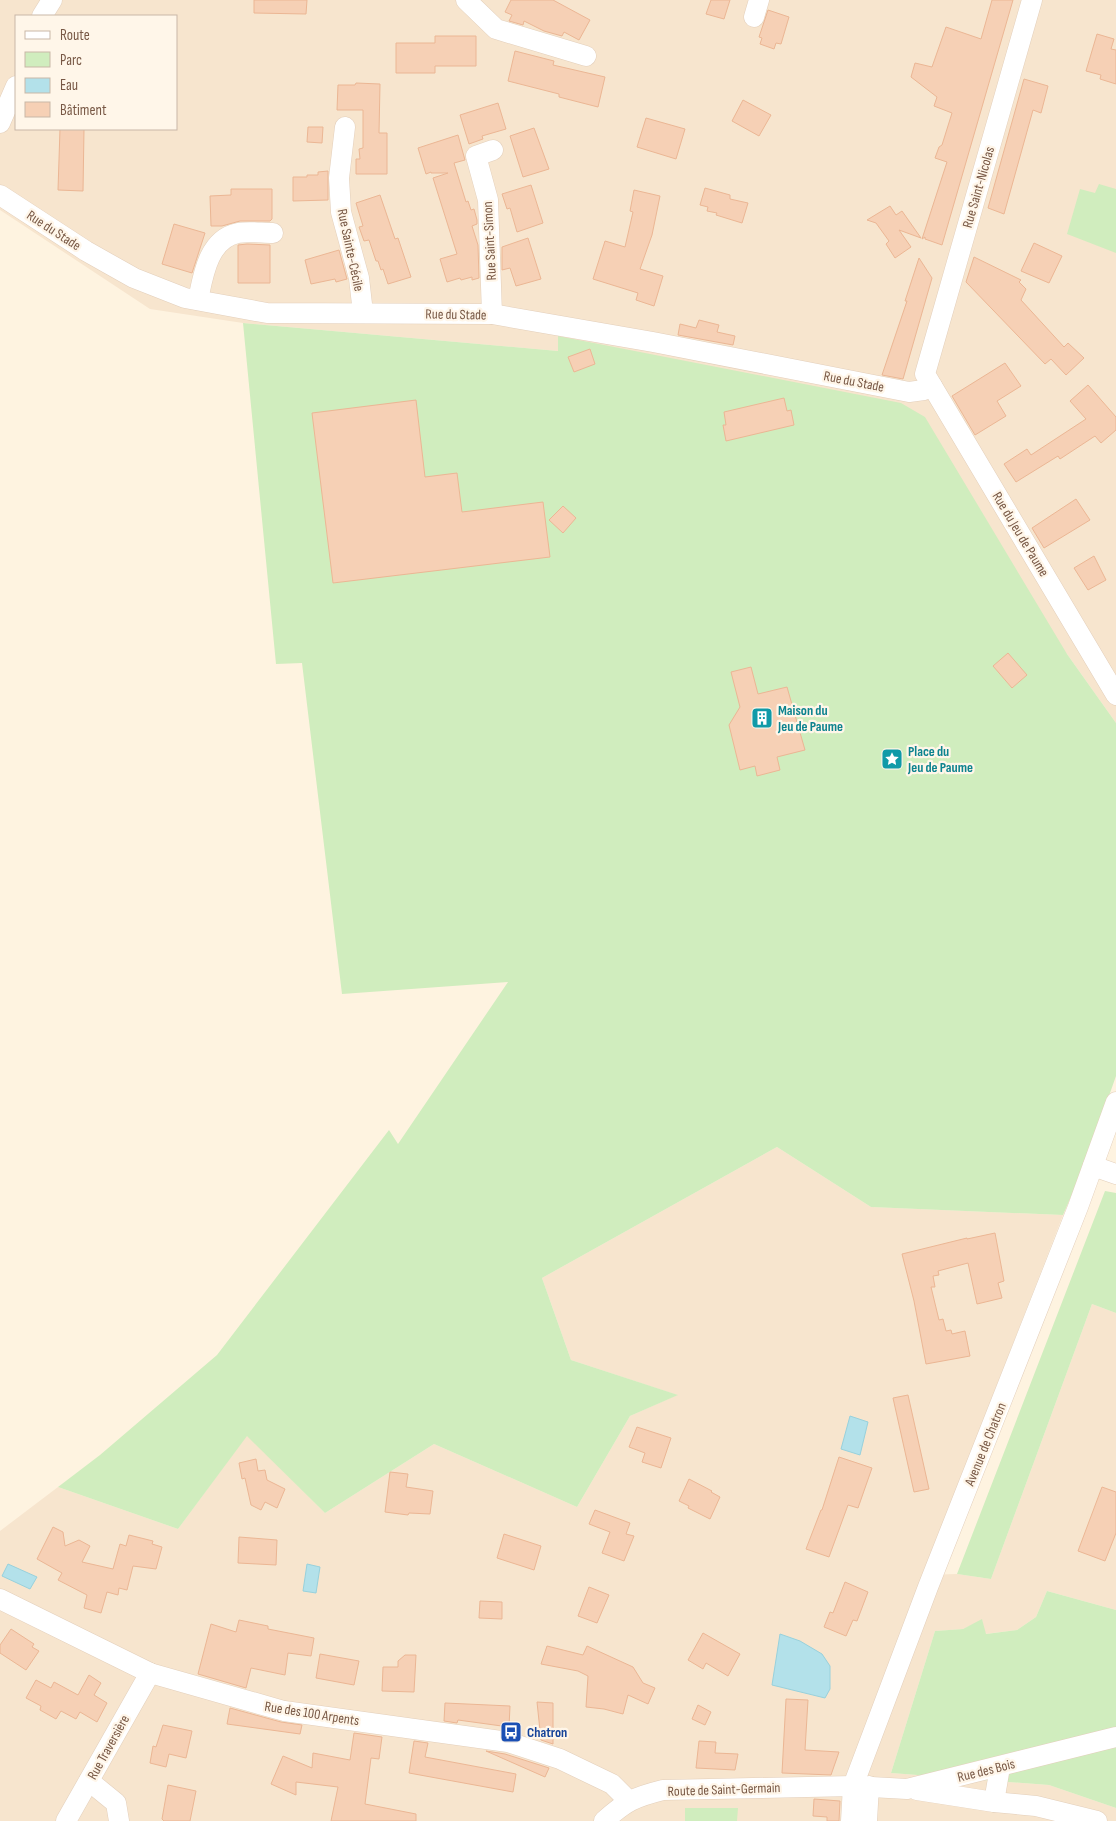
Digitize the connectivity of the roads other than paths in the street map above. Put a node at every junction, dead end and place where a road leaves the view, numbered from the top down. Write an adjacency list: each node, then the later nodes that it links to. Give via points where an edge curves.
1 (52, 0): 4 (street)
2 (466, 0): 5 (street, via 496,29)
3 (1032, 0): 15 (street, Rue Saint-Nicolas)
4 (43, 15)
5 (586, 56)
6 (15, 88): 7 (street)
7 (0, 124)
8 (345, 127): 13 (street, Rue Sainte-Cécile, via 339,178 341,212 359,278)
9 (492, 150): 14 (street, Rue Saint-Simon, via 476,156 488,200)
10 (0, 194): 12 (street, Rue du Stade, via 86,251 134,278)
11 (273, 233): 12 (street, via 238,232 226,237 212,252)
12 (198, 300): 13 (street, Rue du Stade, via 267,313)
13 (363, 313): 14 (street, Rue du Stade)
14 (492, 314): 15 (street, Rue du Stade, via 909,392 924,390)
15 (928, 380): 16 (street, Rue du Jeu de Paume)
16 (1116, 695)
17 (1116, 1102): 18 (street, Avenue de Chatron)
18 (1092, 1166): 19 (street); 25 (street, Avenue de Chatron, via 928,1587)
19 (1116, 1174)
20 (0, 1599): 21 (street, Rue des 100 Arpents)
21 (150, 1673): 24 (street, Rue Traversière); 27 (street, Rue des 100 Arpents, via 284,1711 508,1742 560,1759 612,1784)
22 (1116, 1737): 23 (street, Rue des Bois)
23 (1000, 1766): 26 (street, Rue des Bois); 28 (street)
24 (89, 1781): 30 (street, Rue Traversière); 31 (street, via 116,1803)
25 (861, 1786): 26 (street, Rue des Bois); 27 (street, Route de Saint-Germain, via 663,1790); 33 (street); 34 (street)
26 (907, 1788): 28 (street)
27 (629, 1801): 32 (street, Route de Saint-Germain)
28 (994, 1802): 29 (street)
29 (1036, 1814): 35 (street)
30 (66, 1821)
31 (119, 1821)
32 (604, 1821)
33 (851, 1821)
34 (867, 1821)
35 (1097, 1821)

